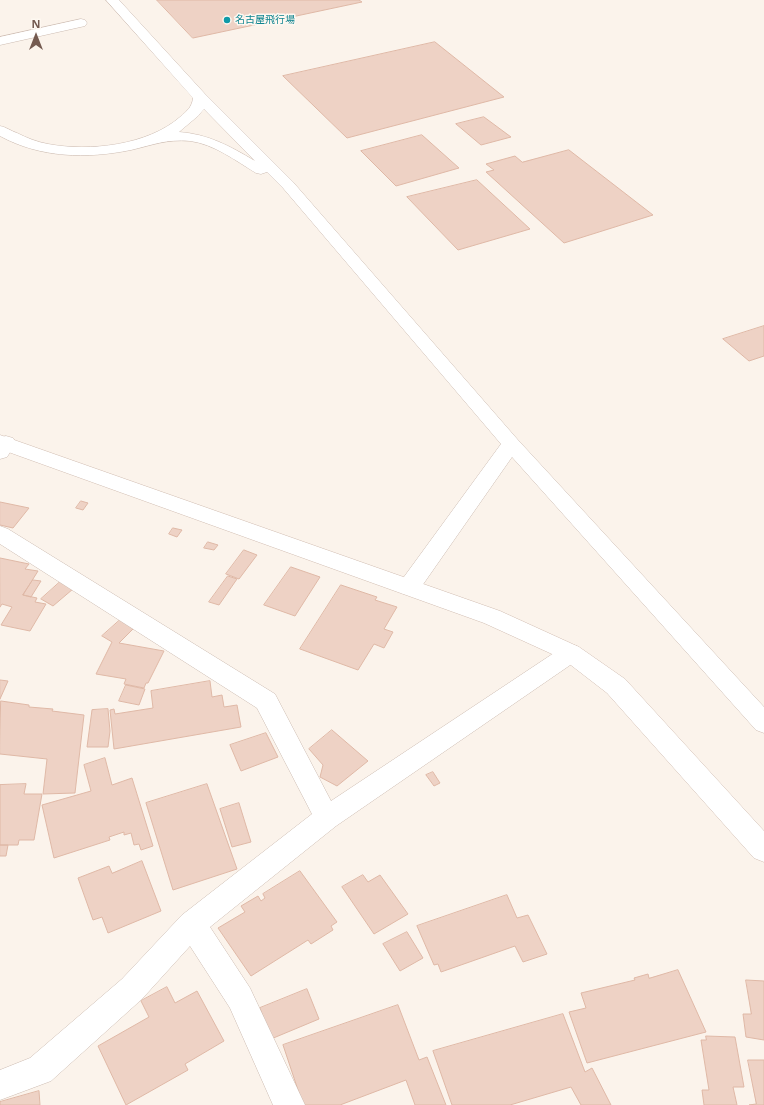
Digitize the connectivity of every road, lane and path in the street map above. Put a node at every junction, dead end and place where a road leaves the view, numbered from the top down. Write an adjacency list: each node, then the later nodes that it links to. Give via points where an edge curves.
1 (112, 0): 4 (lane)
2 (82, 23): 3 (lane)
3 (0, 41)
4 (200, 97): 6 (lane, via 200,105 195,112 175,129); 7 (lane)
5 (0, 130): 6 (lane, via 19,141 38,147 60,149 112,148)
6 (159, 137): 7 (lane, via 204,138)
7 (288, 185): 8 (lane)
8 (512, 444): 11 (lane); 13 (lane)
9 (2, 446): 11 (street)
10 (0, 534): 14 (street, via 266,701)
11 (409, 587): 12 (street, via 492,617)
12 (571, 653): 14 (street); 15 (street, via 616,686)
13 (764, 723)
14 (327, 818): 16 (street)
15 (764, 850)
16 (192, 924): 17 (street, via 132,989 40,1070); 18 (street, via 240,998)
17 (0, 1085)
18 (289, 1105)

